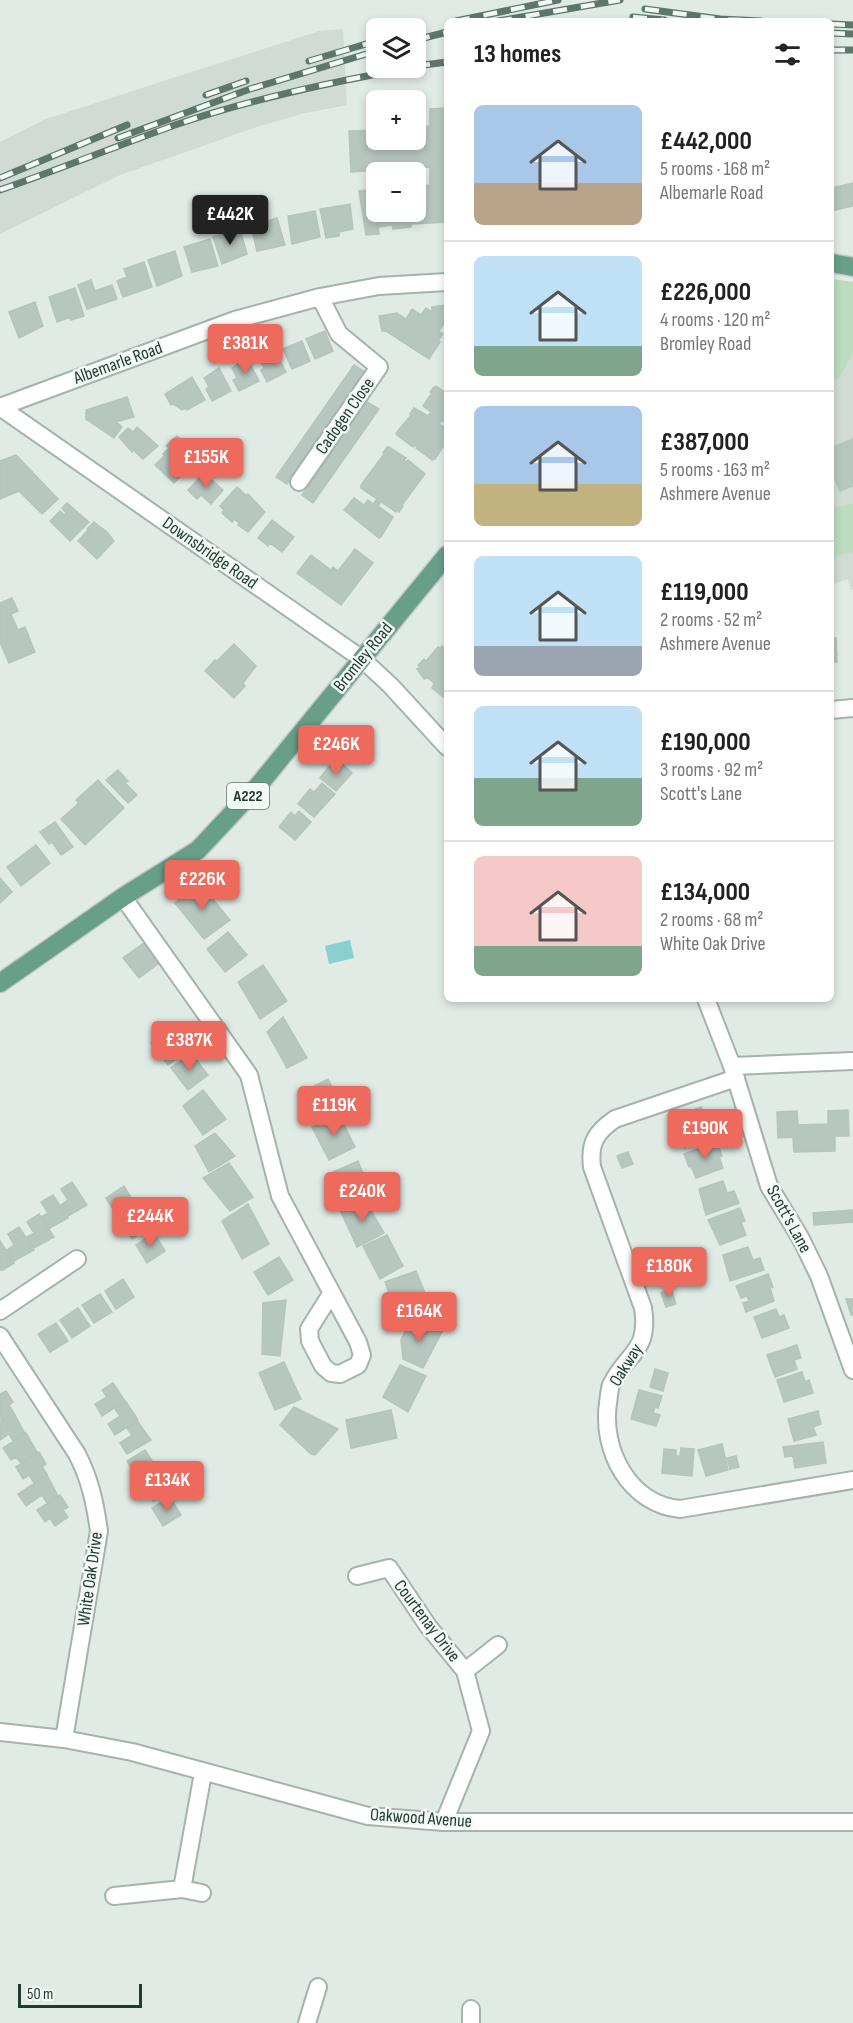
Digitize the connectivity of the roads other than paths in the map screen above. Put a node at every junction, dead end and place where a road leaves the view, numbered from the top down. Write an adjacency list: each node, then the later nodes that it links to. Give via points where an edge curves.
1 (834, 264): 2 (main road)
2 (853, 267)
3 (444, 282): 4 (street, Albemarle Road, via 379,286)
4 (320, 297): 5 (street, Albemarle Road, via 235,320); 6 (street, Cadogen Close, via 339,334 379,367)
5 (0, 407): 8 (street, Downsbridge Road)
6 (299, 482)
7 (444, 559): 8 (main road, Bromley Road / A222)
8 (362, 658): 11 (street, Downsbridge Road); 12 (main road, Bromley Road / A222, via 257,787 198,850)
9 (853, 708): 10 (street)
10 (834, 710)
11 (444, 744)
12 (123, 897): 13 (main road, Bromley Road / A222); 18 (street, via 249,1075 280,1197)
13 (0, 983)
14 (707, 1002): 16 (street, Scott's Lane)
15 (853, 1061): 16 (street, Oakway)
16 (734, 1072): 21 (street, Scott's Lane, via 769,1186 819,1276); 22 (street, Oakway, via 615,1119 595,1138 590,1153 592,1167 645,1323 638,1349 610,1387 608,1442 633,1486 664,1507 680,1509)
17 (77, 1259): 19 (street)
18 (332, 1294)
19 (0, 1311)
20 (0, 1336): 27 (street, White Oak Drive, via 77,1454 88,1474 95,1502 99,1531)
21 (852, 1363)
22 (853, 1480)
23 (357, 1576): 25 (street, Courtenay Drive, via 389,1568 428,1626)
24 (498, 1645): 25 (street, Courtenay Drive)
25 (465, 1671): 29 (street, Courtenay Drive, via 481,1731)
26 (0, 1732): 27 (street, Oakwood Avenue)
27 (64, 1739): 28 (street, Oakwood Avenue, via 132,1752)
28 (203, 1773): 29 (street, Oakwood Avenue, via 368,1816); 31 (street)
29 (444, 1822): 30 (street, Oakwood Avenue)
30 (853, 1822)
31 (182, 1889): 32 (street); 33 (street)
32 (202, 1893)
33 (114, 1896)
34 (318, 1987): 35 (street)
35 (307, 2023)

